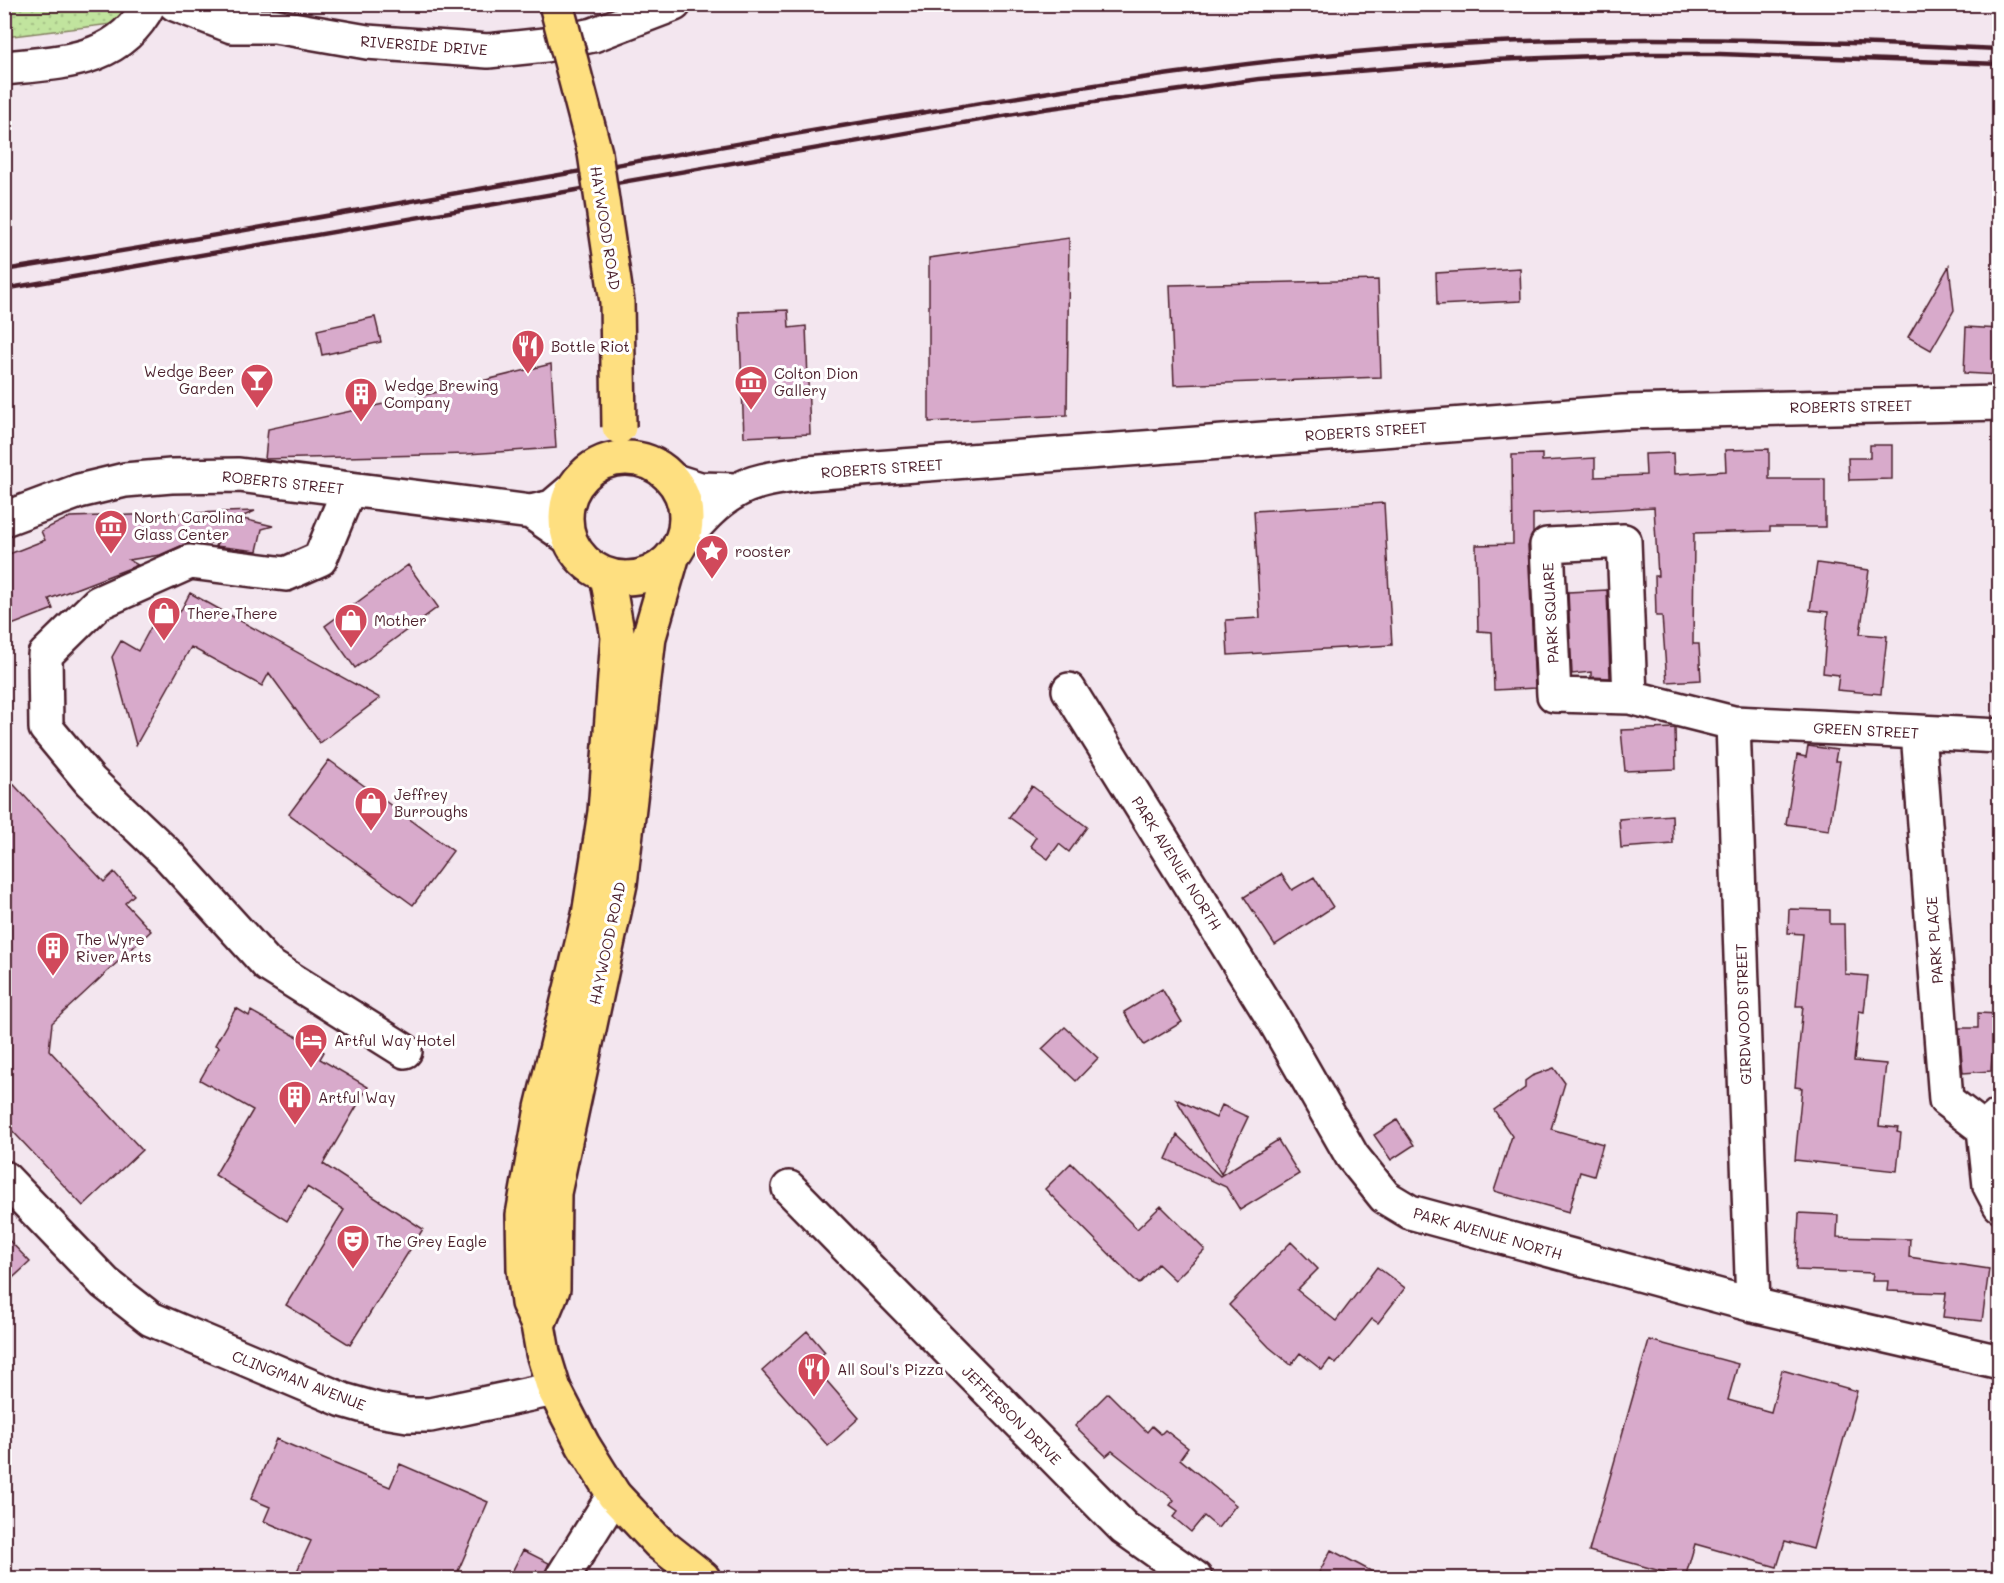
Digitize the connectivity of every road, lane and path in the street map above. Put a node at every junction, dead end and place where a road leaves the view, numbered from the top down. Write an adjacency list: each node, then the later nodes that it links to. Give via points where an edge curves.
1 (149, 4): 7 (street, via 122,41 96,53 60,62)
2 (175, 4): 6 (street, RIVERSIDE DRIVE, via 232,26)
3 (240, 4): 6 (street, RIVERSIDE DRIVE)
4 (556, 4): 9 (main road, HAYWOOD ROAD, bridge, via 595,153 617,302)
5 (674, 4): 6 (street, RIVERSIDE DRIVE, via 593,35 488,51 367,42)
6 (275, 26)
7 (4, 68)
8 (2000, 403): 13 (street, ROBERTS STREET, via 1623,412 808,473)
9 (620, 442): 10 (main road, via 664,470); 12 (main road)
10 (675, 482): 13 (street, ROBERTS STREET, via 700,489); 17 (main road, via 687,511)
11 (349, 489): 14 (street, ROBERTS STREET); 15 (street, ROBERTS STREET, via 238,475 171,476 126,480 79,491); 25 (street, via 320,559 312,563 286,574 190,562 98,603 45,655 46,728 90,781 169,856 268,966)
12 (572, 490): 14 (street, ROBERTS STREET, via 552,507); 16 (main road, via 566,514)
13 (736, 490): 17 (street, ROBERTS STREET, via 705,516)
14 (531, 512): 16 (street, ROBERTS STREET)
15 (4, 519)
16 (569, 538): 18 (main road, via 590,567)
17 (677, 550): 18 (main road, via 658,569 642,576); 24 (main road, HAYWOOD ROAD, via 649,637 620,884)
18 (607, 576): 24 (main road, HAYWOOD ROAD, via 618,637)
19 (1069, 690): 30 (street, PARK AVENUE NORTH, via 1276,1023 1352,1156 1385,1197 1410,1212)
20 (1630, 697): 20 (street, PARK SQUARE, via 1624,541 1546,545 1554,695); 21 (street, PARK SQUARE)
21 (1733, 723): 22 (street, GREEN STREET); 30 (street, GIRDWOOD STREET)
22 (1918, 732): 23 (street, GREEN STREET); 26 (street, PARK PLACE, via 1946,1100)
23 (2000, 736)
24 (601, 918): 32 (main road, HAYWOOD ROAD, via 542,1108 523,1215 528,1302)
25 (405, 1051)
26 (1992, 1122): 29 (street, via 1990,1186)
27 (4, 1178): 32 (street, CLINGMAN AVENUE, via 105,1284 151,1319 343,1400 378,1410 430,1415)
28 (789, 1188): 36 (street, JEFFERSON DRIVE, via 1124,1528)
29 (2000, 1205)
30 (1753, 1305): 31 (street, PARK AVENUE NORTH)
31 (2000, 1362)
32 (554, 1389): 33 (main road)
33 (614, 1495): 34 (street); 35 (main road, via 659,1543)
34 (562, 1578)
35 (703, 1578)
36 (1195, 1578)

